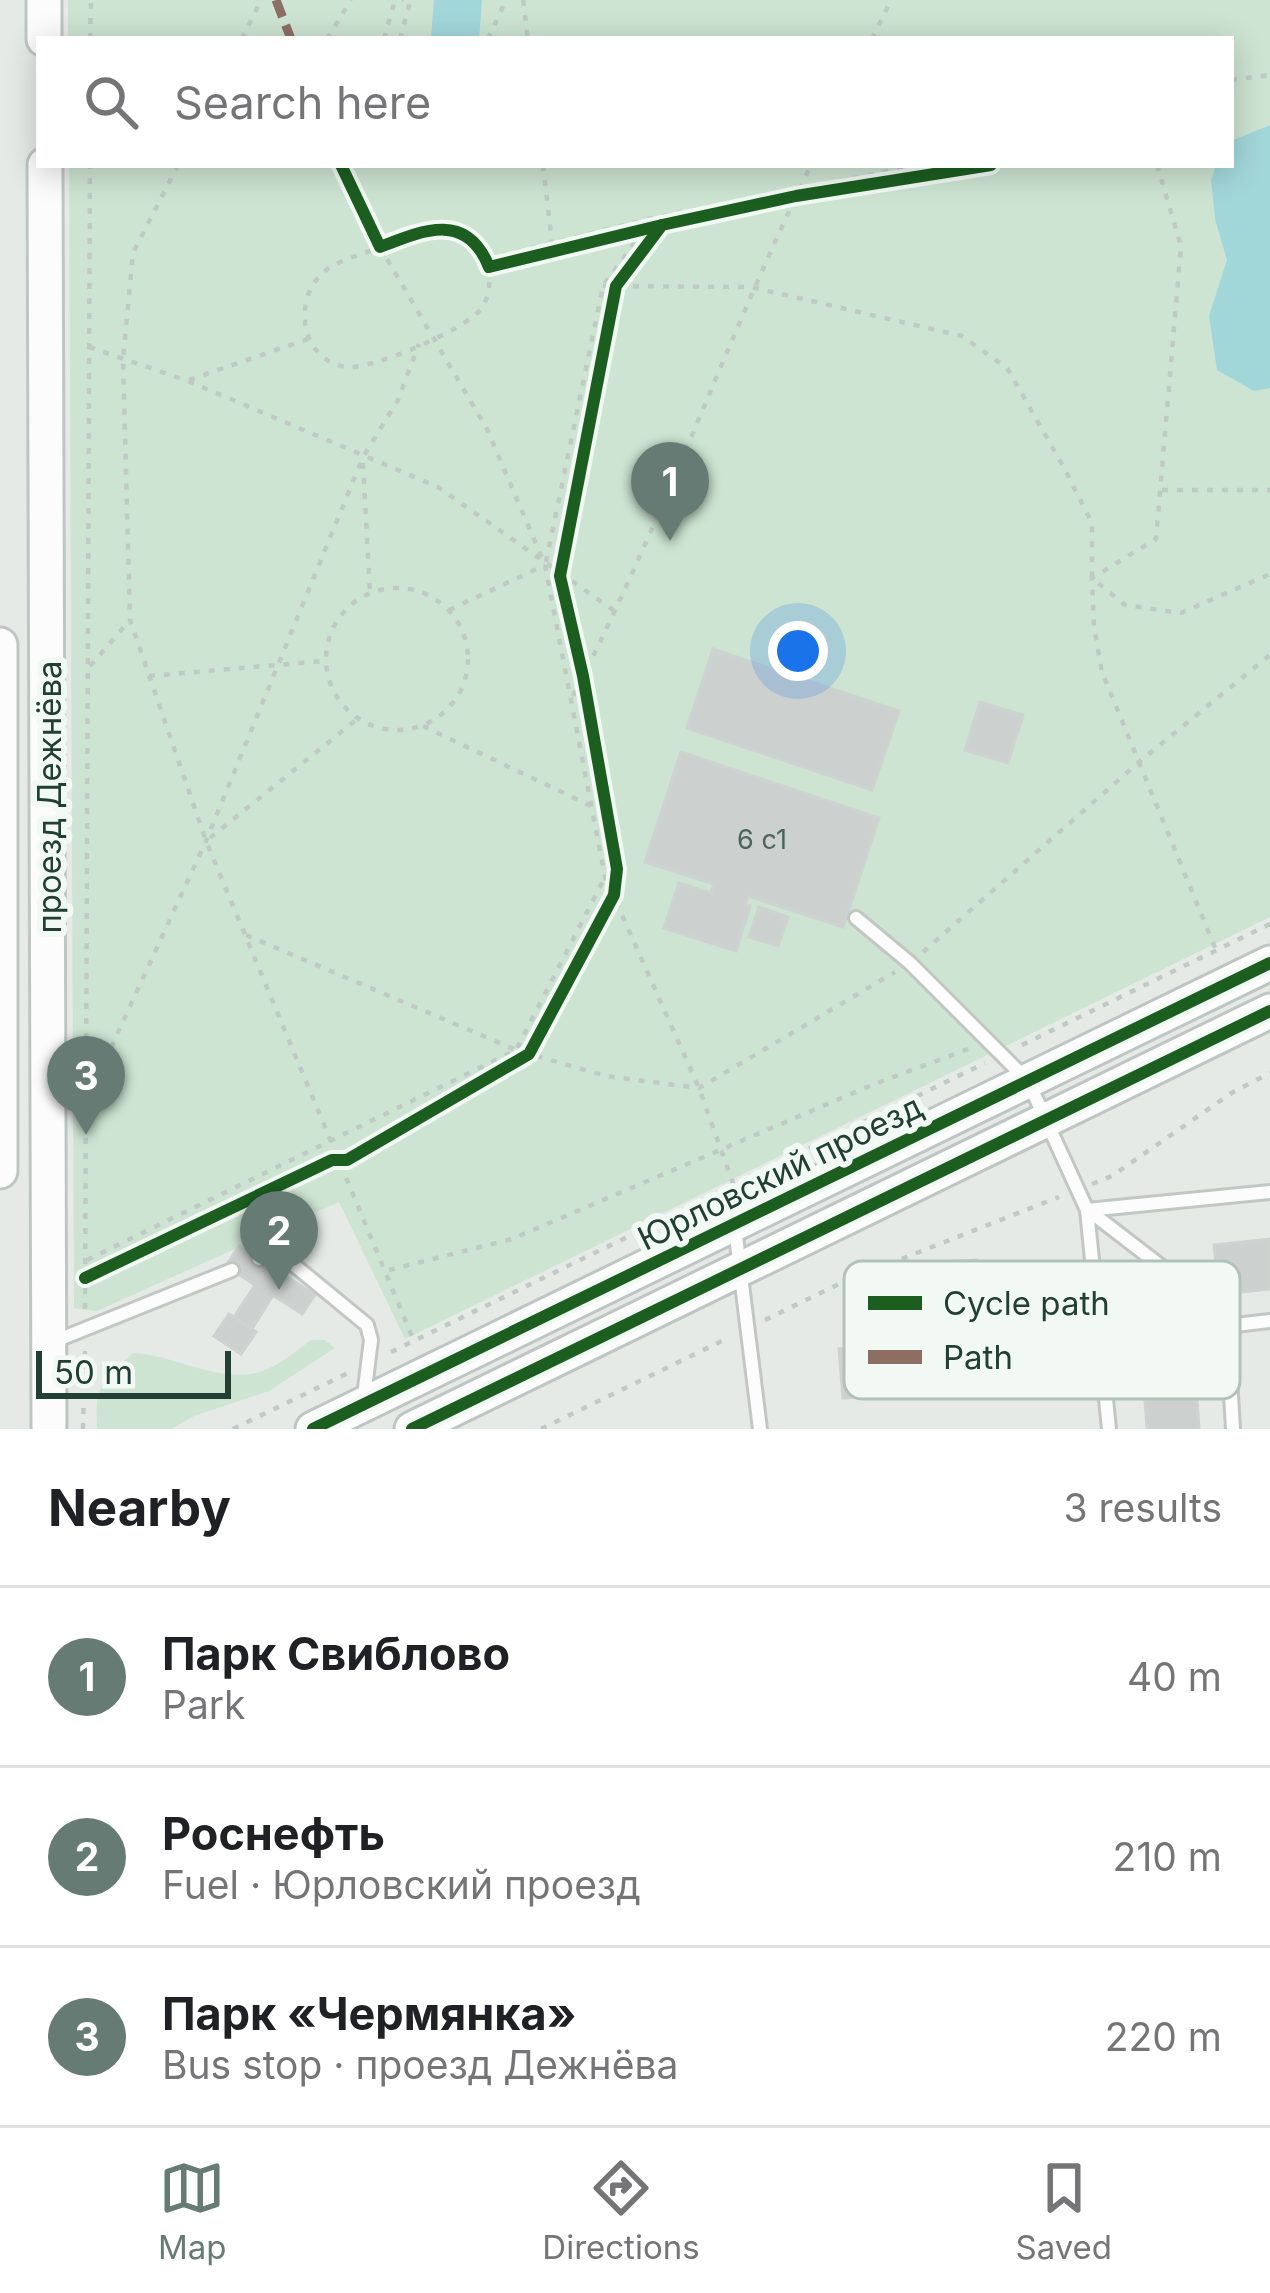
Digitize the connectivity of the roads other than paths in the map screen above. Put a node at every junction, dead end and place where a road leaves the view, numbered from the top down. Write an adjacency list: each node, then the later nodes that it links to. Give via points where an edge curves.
1 (44, 0): 2 (main road)
2 (44, 36)
3 (45, 168): 22 (main road, проезд Дежнёва)
4 (0, 644): 7 (main road, проезд Дежнёва)
5 (856, 918): 9 (lane)
6 (1270, 963): 9 (main road, Юрловский проезд)
7 (1, 979): 11 (main road, проезд Дежнёва)
8 (1270, 1011): 10 (main road)
9 (1028, 1081): 10 (lane); 14 (main road, Юрловский проезд)
10 (1046, 1120): 13 (lane); 18 (main road)
11 (0, 1171)
12 (1270, 1192): 13 (lane)
13 (1087, 1210): 16 (lane); 17 (lane)
14 (734, 1224): 18 (lane); 25 (main road, Юрловский проезд)
15 (259, 1259): 25 (lane, via 278,1251 361,1317 370,1333)
16 (1092, 1261)
17 (1154, 1261)
18 (740, 1269): 28 (main road); 29 (lane)
19 (232, 1270): 22 (lane)
20 (1270, 1321): 21 (lane)
21 (1240, 1324)
22 (49, 1343): 26 (main road, проезд Дежнёва)
23 (1106, 1399): 30 (lane)
24 (1232, 1399): 31 (lane)
25 (363, 1405): 27 (main road, Юрловский проезд)
26 (49, 1429)
27 (314, 1429)
28 (412, 1429)
29 (760, 1429)
30 (1109, 1429)
31 (1234, 1429)

